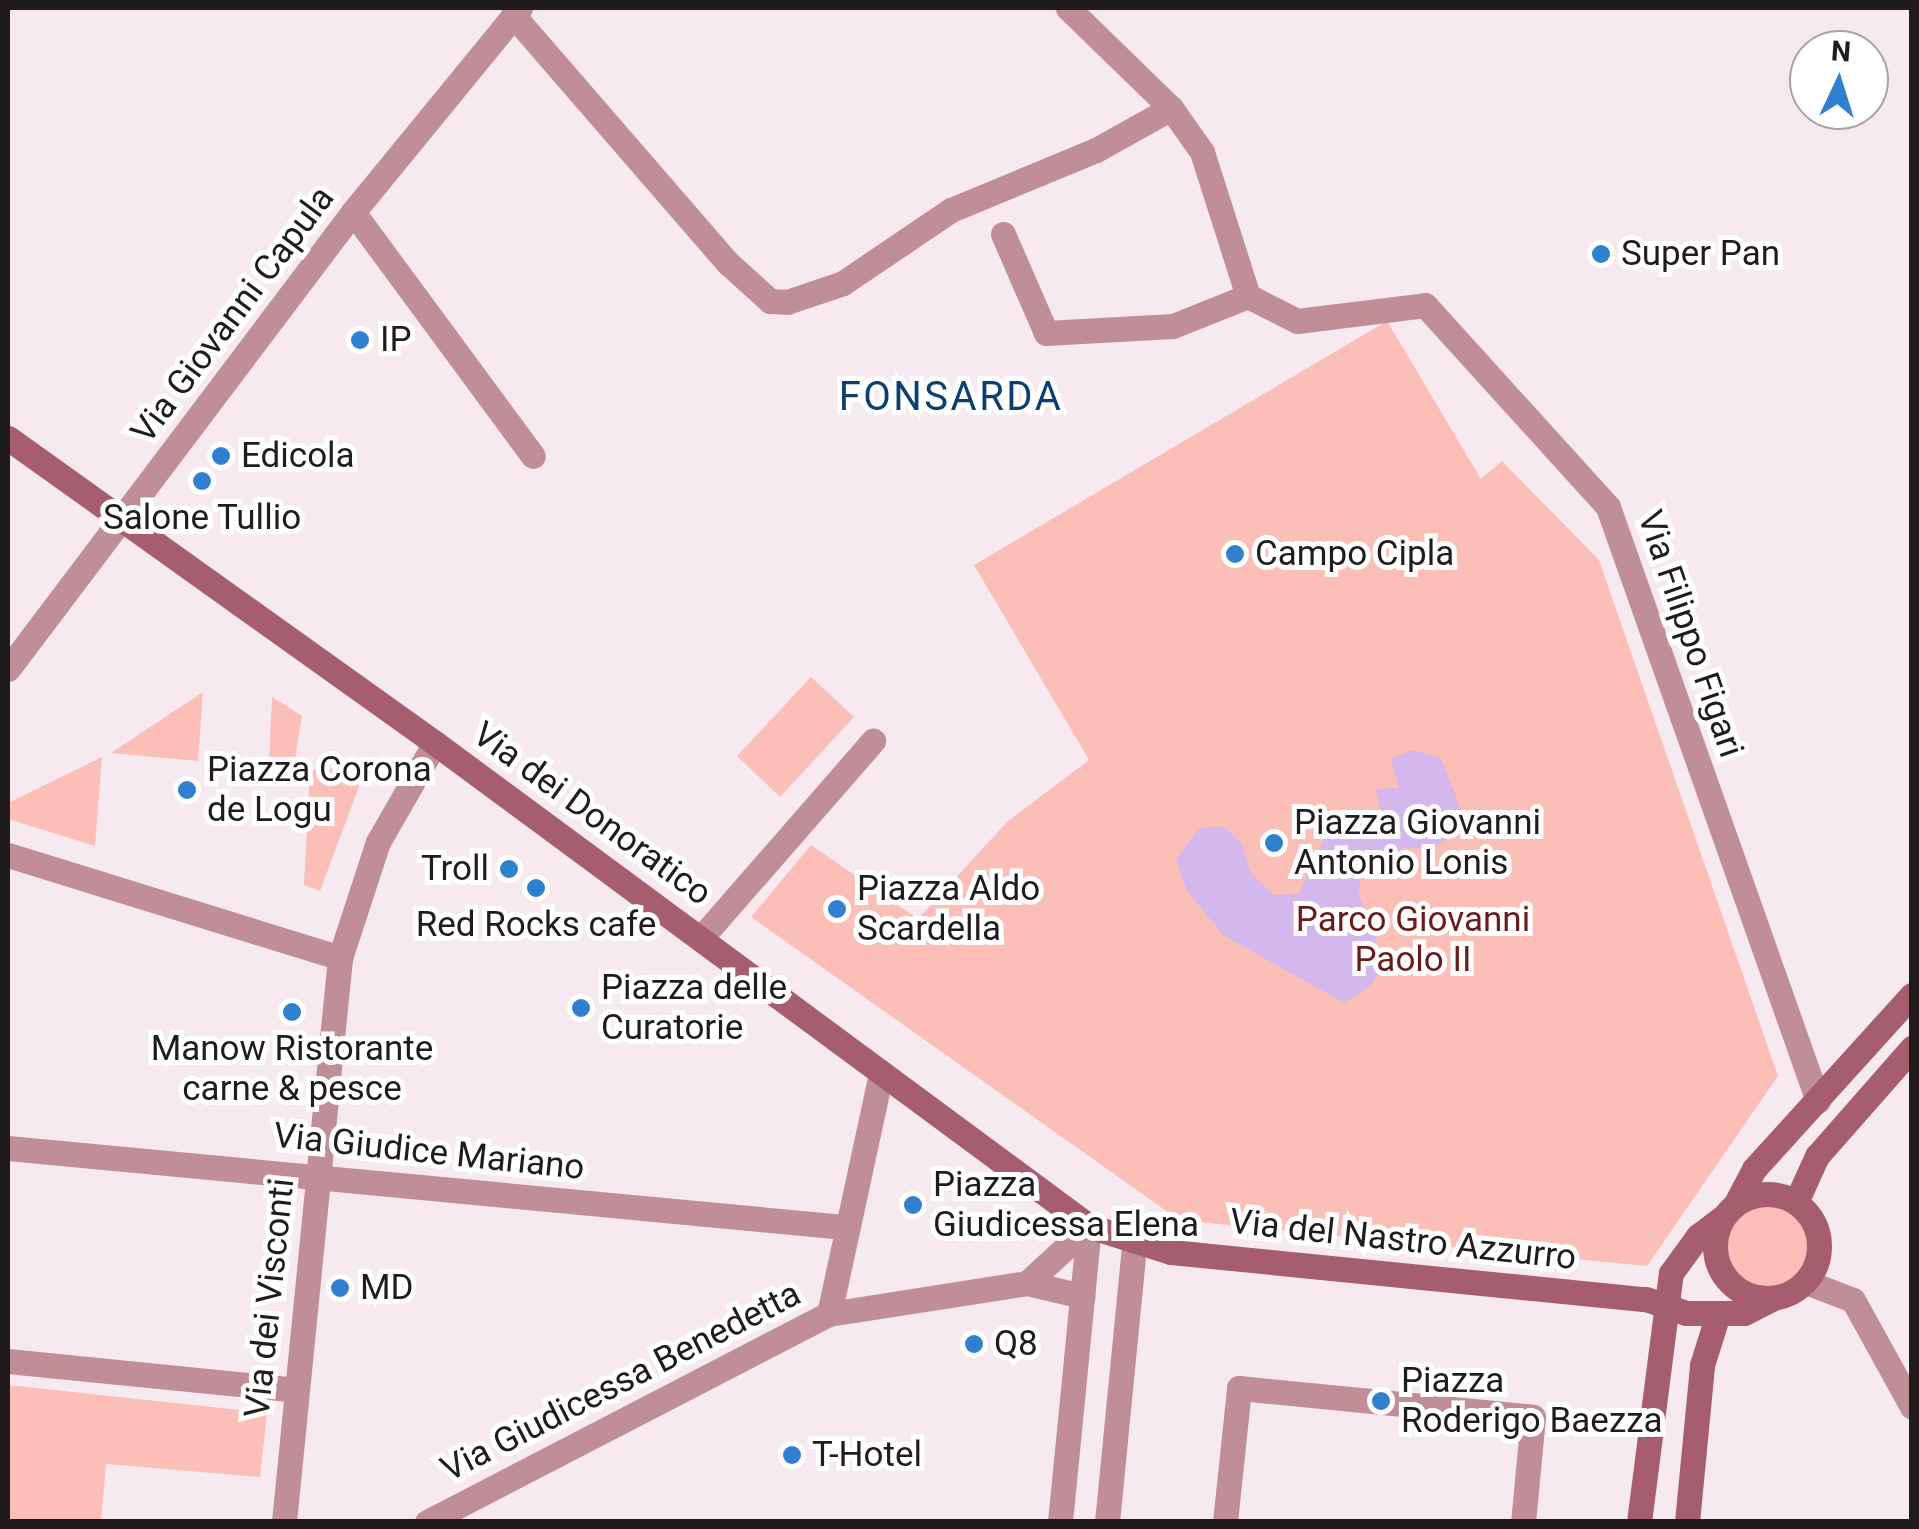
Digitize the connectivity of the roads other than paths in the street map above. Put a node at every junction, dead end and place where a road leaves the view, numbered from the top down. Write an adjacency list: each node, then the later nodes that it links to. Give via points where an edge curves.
1 (1068, 8): 3 (street)
2 (516, 11): 3 (street, via 728,263 770,301 788,302 842,283 951,210 1096,150); 4 (street, Via Giovanni Capula)
3 (1172, 108): 6 (street, via 1202,152)
4 (352, 212): 8 (street); 9 (street, Via Giovanni Capula)
5 (1002, 234): 6 (street, via 1046,333 1172,326)
6 (1248, 296): 19 (street, Via Filippo Figari, via 1298,320 1424,305 1608,508)
7 (8, 438): 9 (street, Via dei Donoratico)
8 (534, 456)
9 (123, 517): 10 (street, Via Giovanni Capula); 12 (street, Via dei Donoratico)
10 (8, 669)
11 (873, 741): 14 (street)
12 (435, 743): 14 (street, Via dei Donoratico); 15 (street, Via dei Visconti, via 378,842)
13 (8, 856): 15 (street)
14 (701, 938): 18 (street, Via dei Donoratico)
15 (340, 958): 21 (street, Via dei Visconti)
16 (1912, 995): 19 (street)
17 (1912, 1048): 22 (street, via 1818,1156)
18 (881, 1073): 24 (street, Via dei Donoratico); 25 (street)
19 (1818, 1101): 23 (street, via 1754,1169)
20 (8, 1148): 21 (street, Via Giudice Mariano)
21 (317, 1176): 25 (street, Via Giudice Mariano); 35 (street, Via dei Visconti)
22 (1796, 1202): 23 (street, via 1762,1194); 27 (street, via 1819,1238)
23 (1730, 1210): 30 (street, via 1715,1242 1725,1277 1742,1292); 31 (street, via 1698,1236 1671,1273)
24 (1089, 1226): 26 (street, Via dei Donoratico); 28 (street); 29 (street)
25 (844, 1228): 32 (street)
26 (1134, 1246): 31 (street, Via del Nastro Azzurro); 40 (street)
27 (1806, 1282): 30 (street); 36 (street, via 1854,1300)
28 (1027, 1283): 29 (street, Via Giudicessa Benedetta); 32 (street, Via Giudicessa Benedetta)
29 (1082, 1296): 39 (street)
30 (1773, 1298): 33 (street, via 1744,1314)
31 (1665, 1301): 33 (street, Via del Nastro Azzurro, via 1686,1313); 43 (street)
32 (830, 1314): 38 (street, Via Giudicessa Benedetta)
33 (1718, 1314): 44 (street, via 1702,1365)
34 (8, 1361): 35 (street)
35 (296, 1390): 37 (street, Via dei Visconti)
36 (1912, 1407)
37 (284, 1522)
38 (427, 1522)
39 (1060, 1522)
40 (1107, 1522)
41 (1226, 1522): 42 (street, via 1239,1388 1534,1417)
42 (1523, 1522)
43 (1639, 1522)
44 (1686, 1522)

